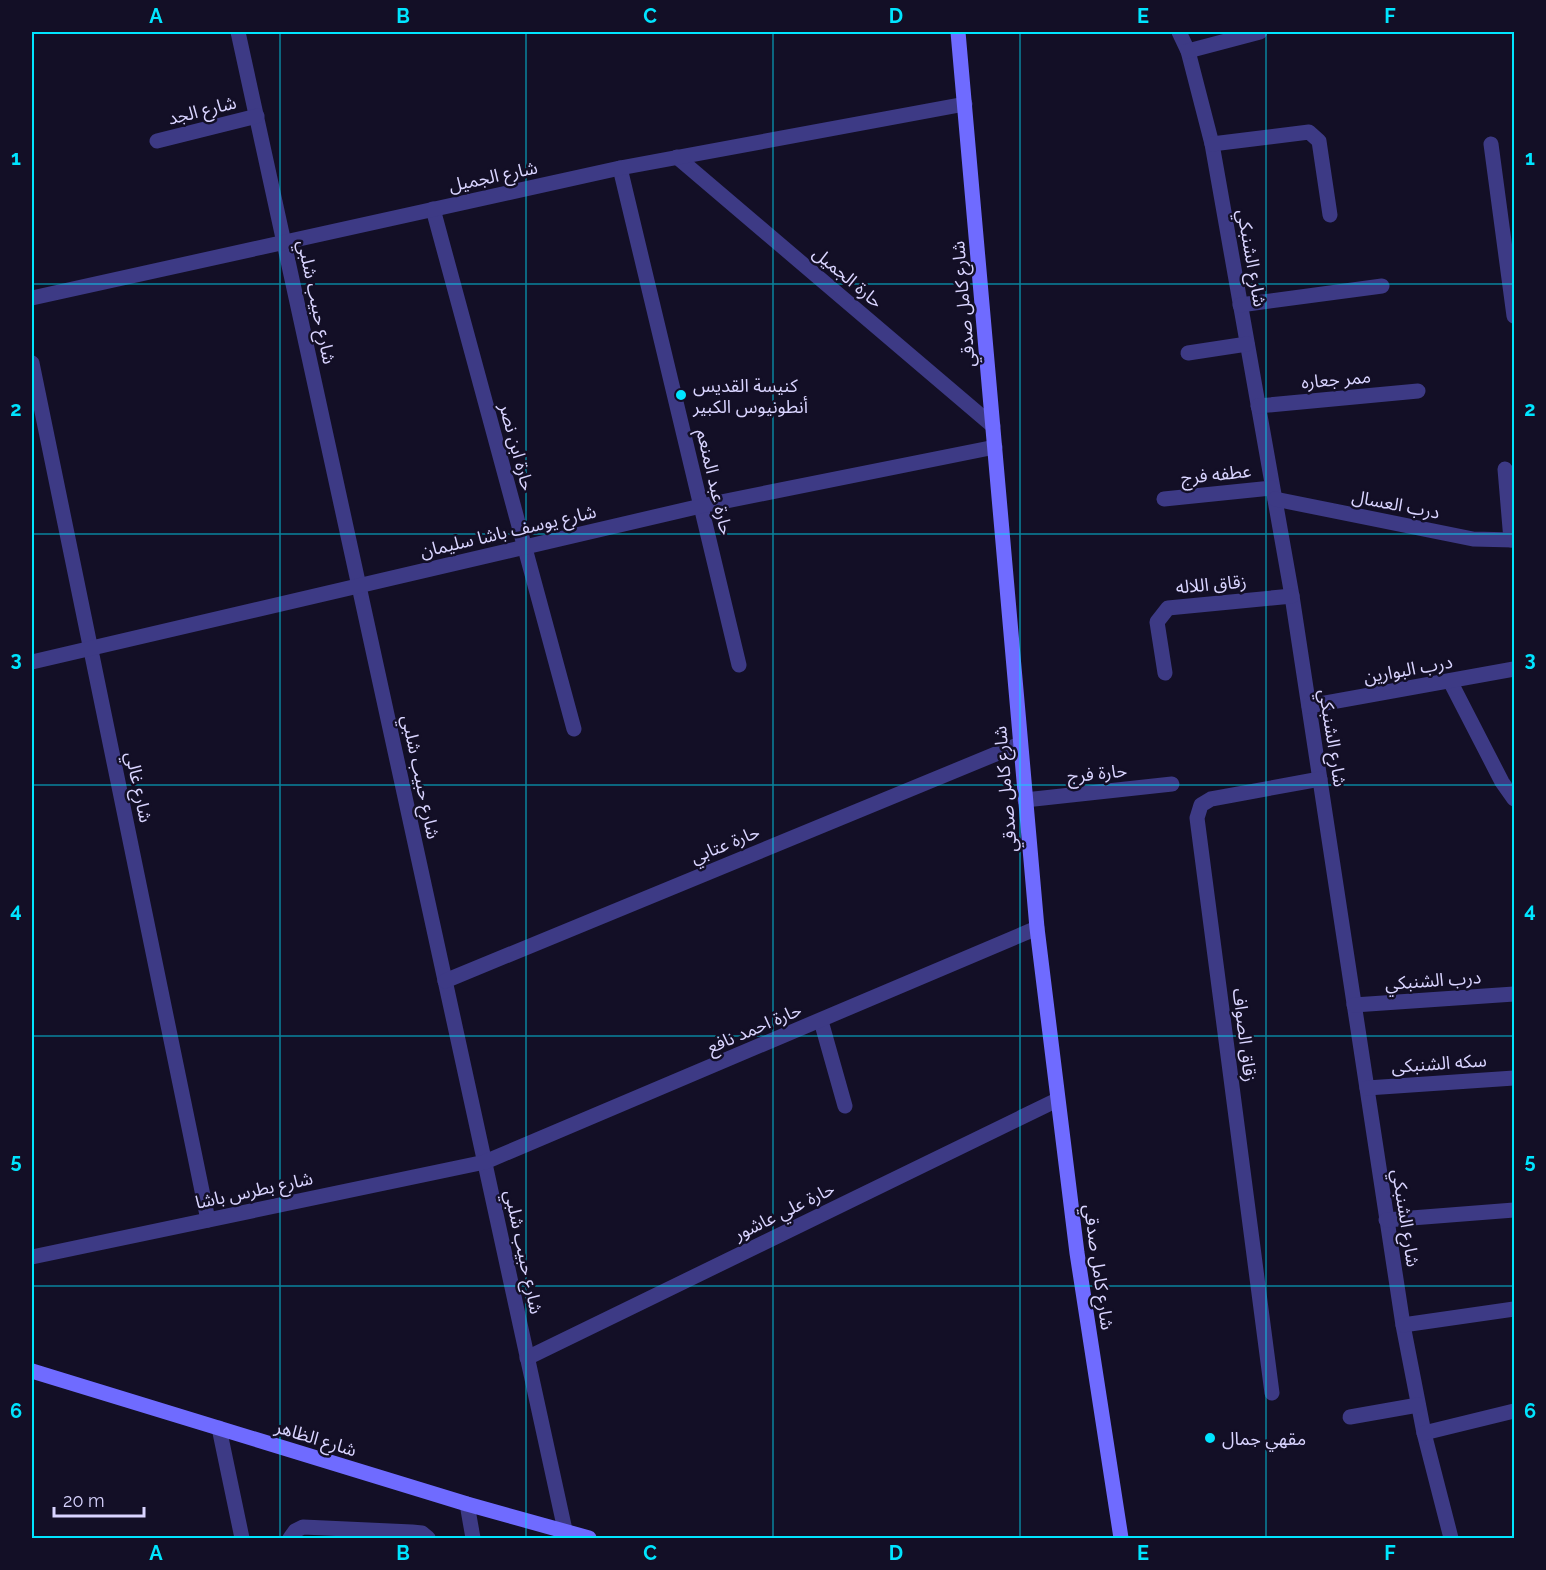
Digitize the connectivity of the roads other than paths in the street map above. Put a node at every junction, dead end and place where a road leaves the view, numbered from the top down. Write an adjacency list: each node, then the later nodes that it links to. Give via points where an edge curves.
1 (238, 32): 7 (street, شارع حبيب شلبي)
2 (958, 32): 6 (main road, شارع كامل صدقي)
3 (1179, 32): 5 (street, شارع الشنبكي)
4 (1260, 32): 5 (street)
5 (1188, 51): 9 (street, شارع الشنبكي)
6 (965, 104): 11 (street, شارع الجميل); 26 (main road, شارع كامل صدقي)
7 (257, 116): 8 (street, شارع الجد); 15 (street, شارع حبيب شلبي)
8 (157, 141)
9 (1212, 144): 14 (street, via 1309,132 1318,141); 19 (street, شارع الشنبكي)
10 (1491, 144): 17 (street)
11 (677, 157): 12 (street, شارع الجميل); 26 (street, حارة الجميل)
12 (620, 168): 13 (street, شارع الجميل); 31 (street, حارة عبد المنعم)
13 (433, 209): 15 (street, شارع الجميل); 33 (street, حارة ابن نصر)
14 (1330, 215)
15 (284, 241): 18 (street, شارع الجميل); 34 (street, شارع حبيب شلبي)
16 (1382, 286): 19 (street)
17 (1513, 292): 20 (street)
18 (32, 298)
19 (1240, 305): 21 (street, شارع الشنبكي)
20 (1515, 316)
21 (1247, 344): 22 (street); 25 (street, شارع الشنبكي)
22 (1188, 353)
23 (32, 363): 36 (street, شارع غالي)
24 (1418, 391): 25 (street, ممر جعاره)
25 (1258, 406): 29 (street, شارع الشنبكي)
26 (993, 426): 27 (main road, شارع كامل صدقي)
27 (995, 447): 31 (street, شارع يوسف باشا سليمان); 44 (main road, شارع كامل صدقي)
28 (1505, 469): 32 (street, درب العسال)
29 (1274, 494): 30 (street, عطفه فرج); 32 (street, درب العسال, via 1473,539); 35 (street, شارع الشنبكي)
30 (1164, 499)
31 (701, 506): 33 (street, شارع يوسف باشا سليمان); 38 (street, حارة عبد المنعم)
32 (1513, 540)
33 (525, 547): 34 (street, شارع يوسف باشا سليمان); 43 (street, حارة ابن نصر)
34 (359, 586): 36 (street, شارع يوسف باشا سليمان); 50 (street, شارع حبيب شلبي)
35 (1292, 596): 40 (street, زقاق اللاله, via 1168,608 1157,622); 42 (street, شارع الشنبكي)
36 (90, 648): 37 (street, شارع يوسف باشا سليمان); 60 (street, شارع غالي)
37 (32, 662)
38 (739, 665)
39 (1515, 669): 41 (street, درب البوارين)
40 (1165, 674)
41 (1450, 681): 42 (street, درب البوارين); 47 (street, via 1502,782)
42 (1309, 706): 45 (street, شارع الشنبكي)
43 (574, 729)
44 (1020, 744): 48 (main road, شارع كامل صدقي); 50 (street, حارة عتابي)
45 (1320, 779): 52 (street, شارع الشنبكي); 67 (street, زقاق الصواف, via 1211,799 1201,805 1197,818)
46 (1172, 784): 48 (street, حارة فرج)
47 (1515, 799)
48 (1025, 800): 49 (main road, شارع كامل صدقي)
49 (1037, 928): 53 (street, حارة احمد نافع); 56 (main road, شارع كامل صدقي)
50 (445, 981): 58 (street, شارع حبيب شلبي)
51 (1515, 994): 52 (street, درب الشنبكي)
52 (1354, 1005): 55 (street, شارع الشنبكي)
53 (821, 1021): 57 (street); 58 (street, حارة احمد نافع)
54 (1515, 1078): 55 (street, سكه الشنبكى)
55 (1367, 1088): 61 (street, شارع الشنبكي)
56 (1057, 1100): 65 (street, حارة علي عاشور); 80 (main road, شارع كامل صدقي)
57 (846, 1106)
58 (485, 1161): 60 (street, شارع بطرس باشا); 65 (street, شارع حبيب شلبي)
59 (1515, 1210): 61 (street)
60 (208, 1220): 62 (street, شارع بطرس باشا)
61 (1386, 1220): 64 (street, شارع الشنبكي)
62 (32, 1257)
63 (1515, 1309): 64 (street)
64 (1403, 1325): 68 (street, شارع الشنبكي)
65 (527, 1358): 74 (street, شارع حبيب شلبي)
66 (32, 1371): 71 (main road, شارع الظاهر)
67 (1272, 1393)
68 (1418, 1405): 70 (street); 72 (street, شارع الشنبكي)
69 (1515, 1411): 72 (street)
70 (1350, 1417)
71 (219, 1428): 73 (main road, شارع الظاهر); 75 (street)
72 (1424, 1433): 81 (street, شارع الشنبكي)
73 (467, 1504): 74 (main road, شارع الظاهر); 78 (street)
74 (565, 1530): 79 (main road, شارع الظاهر)
75 (242, 1539)
76 (290, 1539): 77 (street, via 303,1527 412,1532 422,1533)
77 (428, 1539)
78 (473, 1539)
79 (589, 1539)
80 (1121, 1539)
81 (1450, 1539)

